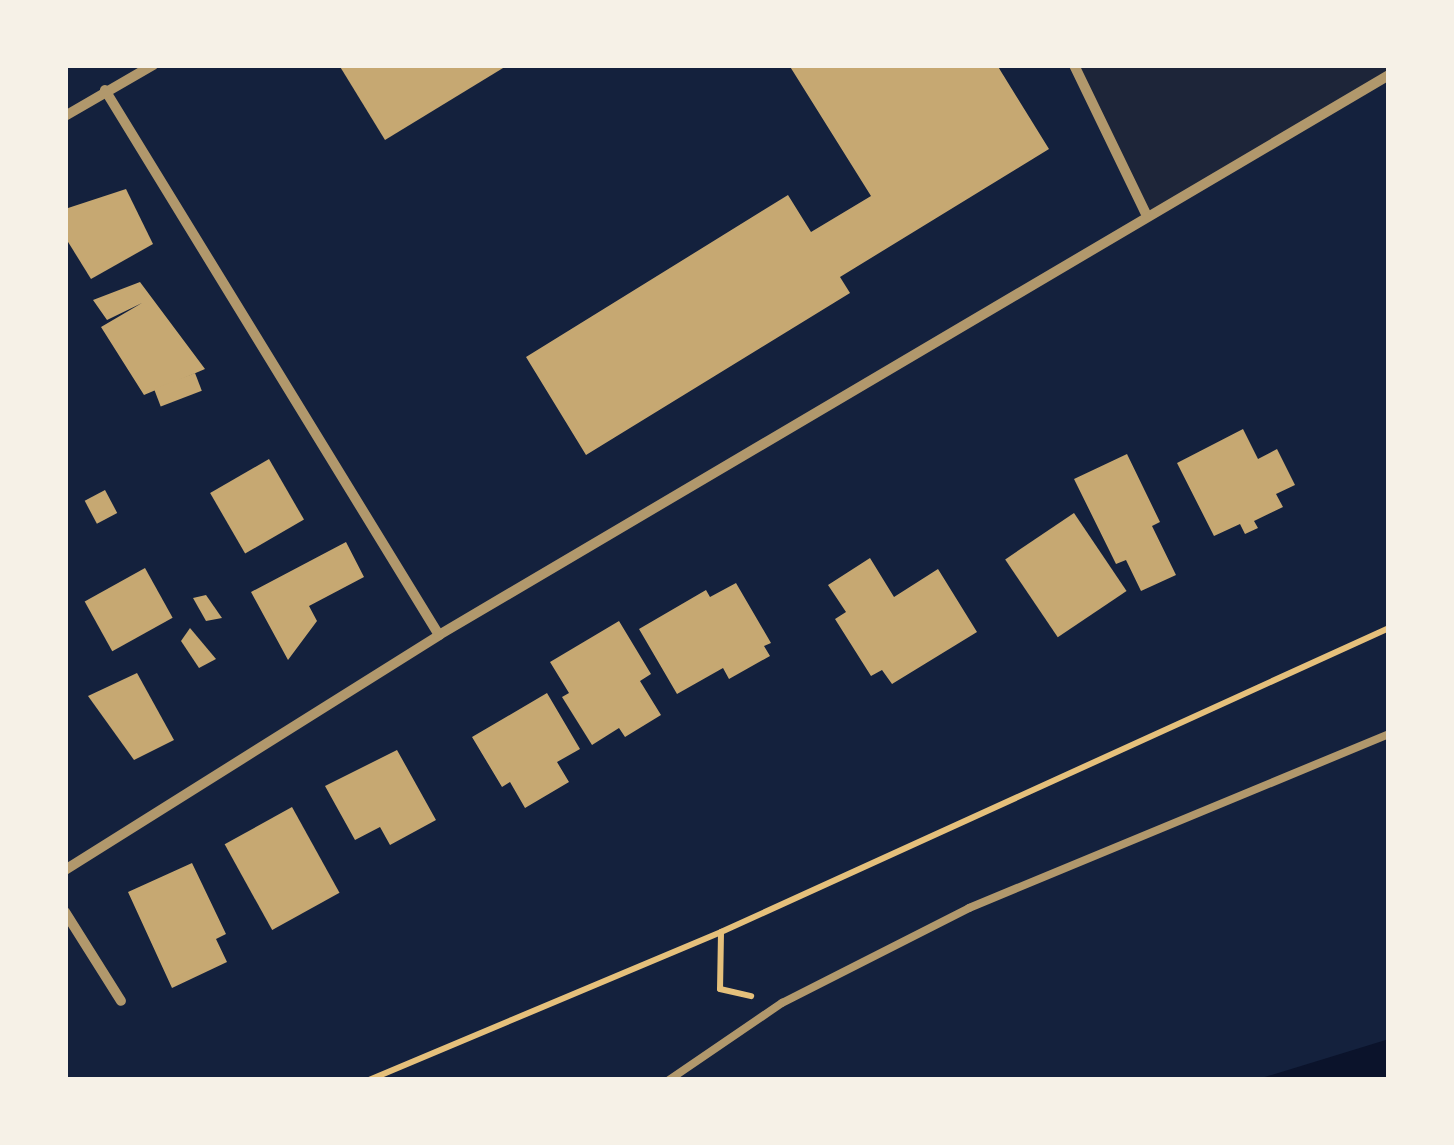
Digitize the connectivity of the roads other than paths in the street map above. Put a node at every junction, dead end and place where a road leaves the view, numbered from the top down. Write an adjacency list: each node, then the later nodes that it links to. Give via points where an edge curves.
1 (153, 65): 4 (street)
2 (1074, 65): 6 (street)
3 (1389, 75): 6 (street)
4 (105, 90): 5 (street); 7 (street)
5 (65, 116)
6 (1147, 216): 7 (street)
7 (439, 635): 9 (street)
8 (1389, 734): 12 (lane, via 969,908 782,1003)
9 (65, 870)
10 (65, 912): 11 (street)
11 (120, 1001)
12 (670, 1080)

